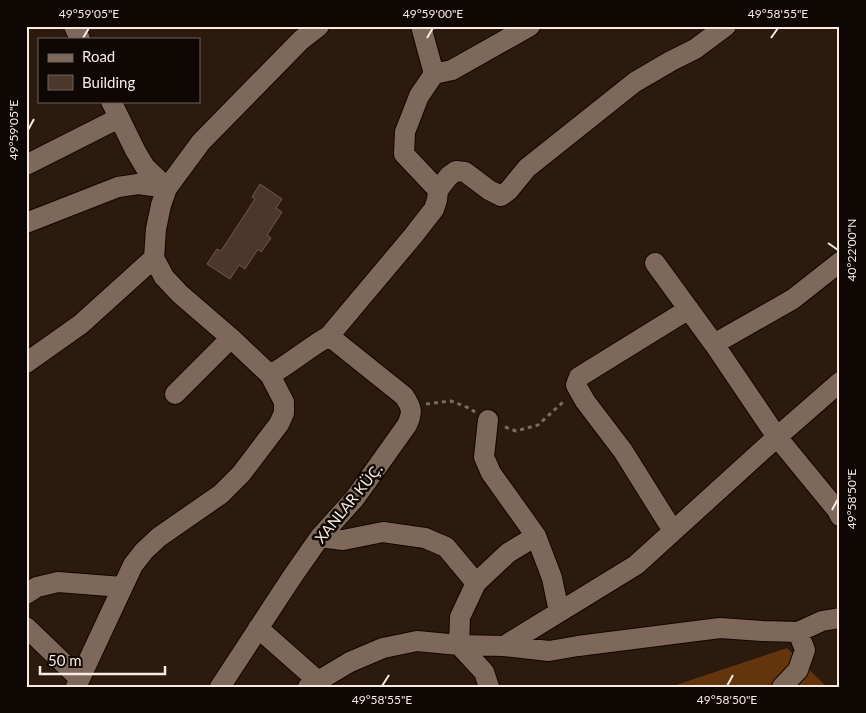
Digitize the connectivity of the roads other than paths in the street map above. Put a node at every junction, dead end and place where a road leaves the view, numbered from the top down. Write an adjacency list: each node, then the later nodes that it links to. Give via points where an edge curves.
1 (74, 26): 6 (street)
2 (319, 26): 10 (street, via 301,40 201,142)
3 (421, 26): 7 (street)
4 (530, 26): 7 (street, via 452,70)
5 (726, 26): 11 (street, via 695,49 635,82 527,168 501,196 465,172 456,171)
6 (80, 38)
7 (434, 74): 11 (street, via 419,96 408,123 404,154)
8 (115, 110): 9 (street); 10 (street, via 145,167)
9 (26, 165)
10 (167, 188): 12 (street, via 138,184 118,187); 13 (street, via 156,229)
11 (438, 190): 17 (street, via 434,209)
12 (26, 223)
13 (154, 258): 18 (street, via 164,278); 20 (street, via 81,324)
14 (840, 262): 19 (street, via 793,299)
15 (655, 263): 16 (street)
16 (689, 309): 19 (street); 27 (street, via 579,377 576,385 623,451)
17 (329, 336): 21 (street); 29 (street, XANLAR KÜÇ., via 404,396 411,406 411,416 408,425 355,498)
18 (231, 338): 21 (street); 23 (street)
19 (714, 344): 25 (street)
20 (26, 363)
21 (270, 375): 31 (street, via 284,402 279,424 241,474 221,494 144,551 132,565)
22 (840, 382): 25 (street)
23 (175, 394)
24 (488, 420): 28 (street, via 484,457 491,473)
25 (777, 437): 26 (street); 27 (street)
26 (840, 516)
27 (673, 532): 33 (street, via 636,565)
28 (536, 536): 30 (street, via 508,553); 33 (street, via 552,578)
29 (320, 537): 30 (street, via 343,540 383,532 425,538 446,547); 36 (street, XANLAR KÜÇ.)
30 (476, 583): 38 (street, via 460,617)
31 (122, 587): 32 (street, via 58,582 37,587); 40 (street)
32 (26, 594)
33 (559, 612): 39 (street)
34 (840, 618): 37 (street, via 822,621)
35 (26, 626): 40 (street)
36 (258, 628): 41 (street); 42 (street, XANLAR KÜÇ.)
37 (798, 632): 39 (street, via 720,628 549,651); 44 (street, via 805,650 798,670)
38 (460, 644): 39 (street); 41 (street, via 417,641 383,648 350,662); 43 (street, via 484,672)
39 (504, 646)
40 (78, 683)
41 (313, 684)
42 (220, 687)
43 (489, 687)
44 (782, 687)

